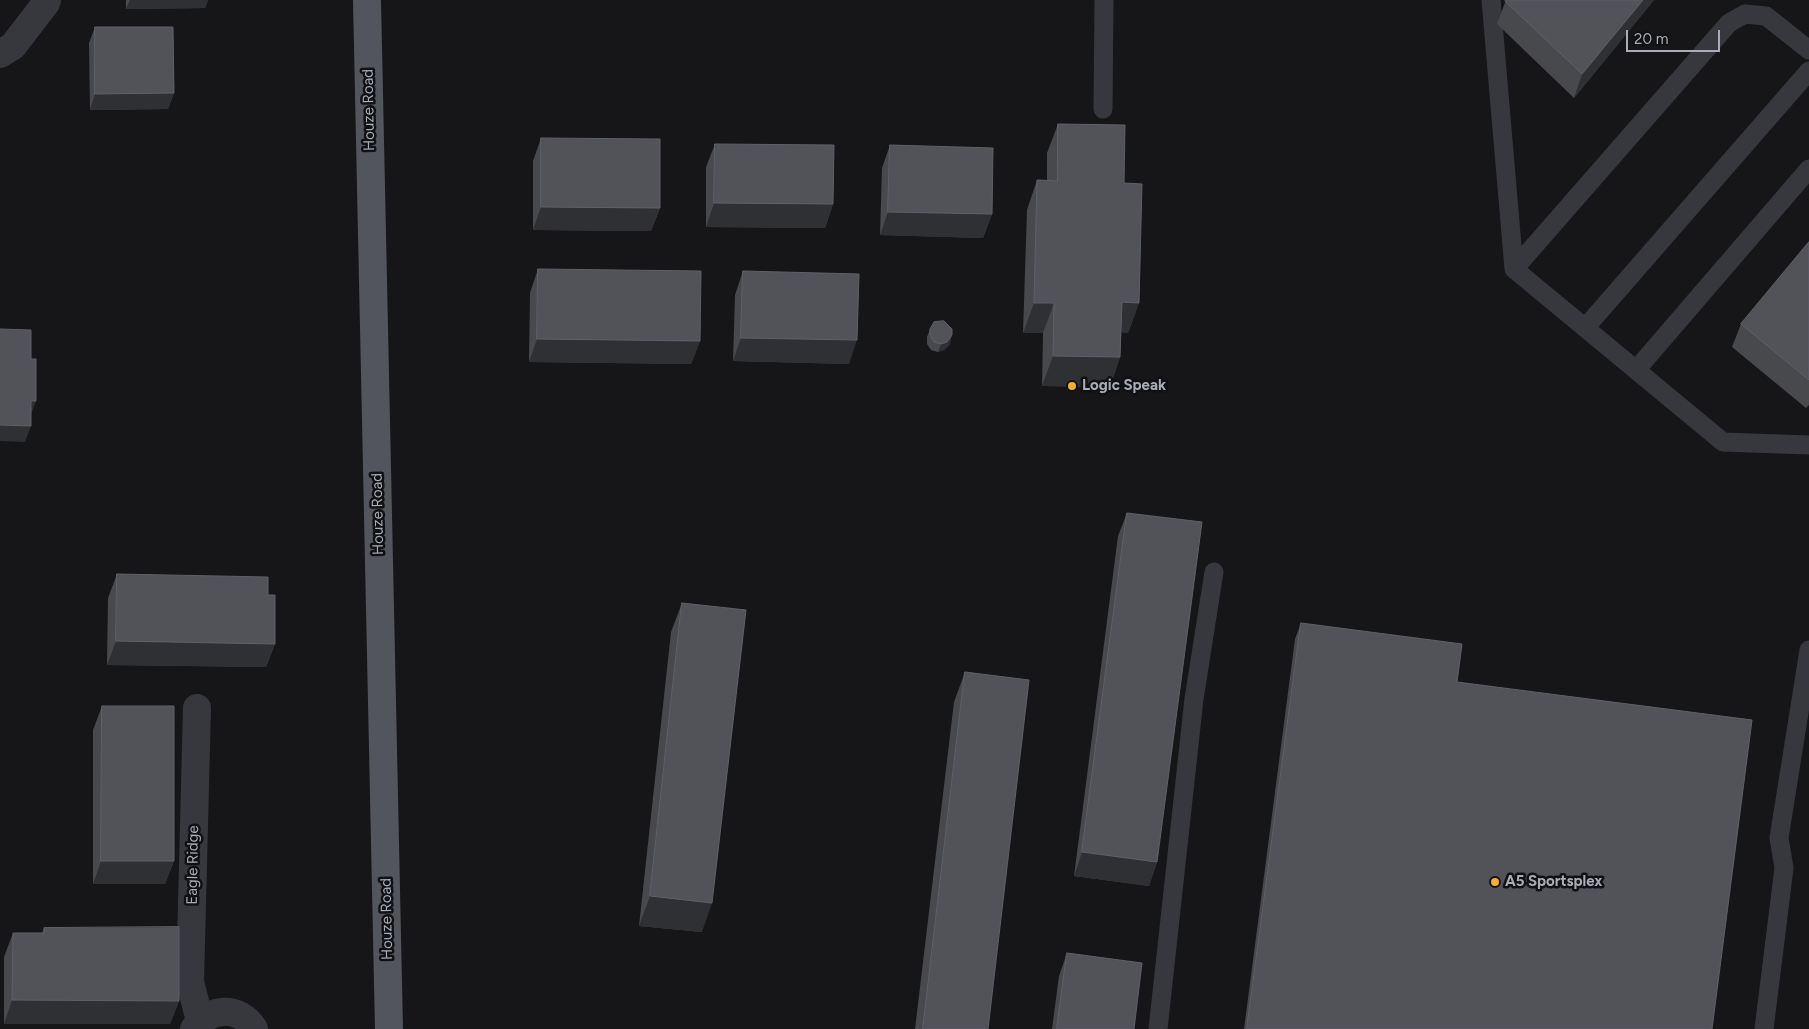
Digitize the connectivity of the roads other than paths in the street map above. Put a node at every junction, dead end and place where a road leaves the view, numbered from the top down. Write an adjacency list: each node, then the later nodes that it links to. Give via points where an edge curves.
1 (47, 0): 6 (street, via 13,46)
2 (366, 0): 19 (main road, Houze Road)
3 (1104, 0): 8 (lane)
4 (1491, 0): 10 (lane)
5 (1809, 50): 10 (lane, via 1766,16 1745,14 1729,23)
6 (0, 54)
7 (1809, 71): 11 (lane)
8 (1103, 109)
9 (1809, 169): 12 (lane)
10 (1514, 269): 11 (lane)
11 (1585, 328): 12 (lane)
12 (1636, 370): 13 (lane, via 1723,442)
13 (1809, 445)
14 (1214, 572): 20 (lane, via 1194,700)
15 (1809, 650): 21 (lane, via 1779,838 1784,868)
16 (197, 708): 17 (street, Eagle Ridge, via 190,982)
17 (197, 1025): 18 (street, Eagle Ridge, via 212,1013 225,1011 238,1014)
18 (254, 1029)
19 (389, 1029)
20 (1158, 1029)
21 (1764, 1029)

